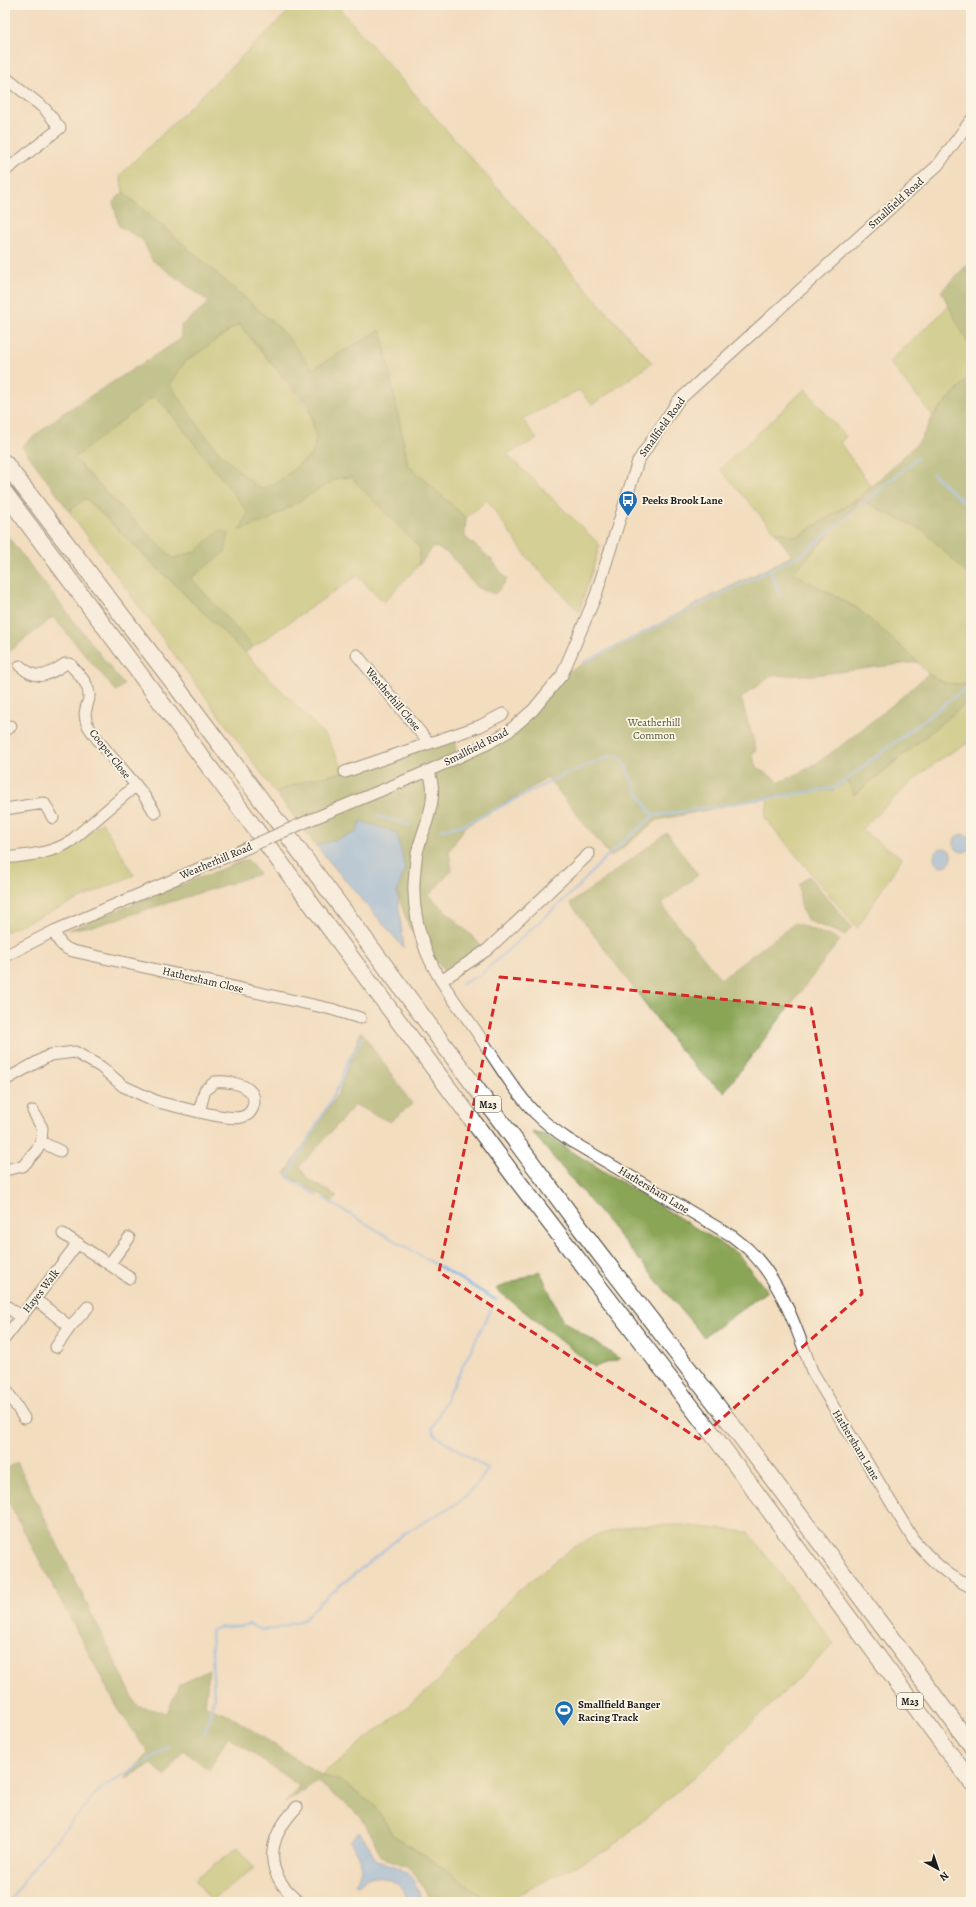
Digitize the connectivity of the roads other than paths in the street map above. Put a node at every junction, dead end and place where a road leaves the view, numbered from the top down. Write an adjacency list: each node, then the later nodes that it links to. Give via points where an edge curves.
1 (5, 77): 3 (street, via 45,109 60,128)
2 (971, 120): 11 (street, Smallfield Road, via 938,165 678,402 638,461 596,595 562,675 533,710 509,732)
3 (5, 171)
4 (5, 463): 45 (highway, M23, via 195,711 588,1238 739,1434)
5 (5, 493): 46 (highway, M23, via 517,1180 720,1444)
6 (357, 655): 10 (street, Weatherhill Close)
7 (20, 666): 14 (street, Cooper Close, via 27,672 39,676 54,673 65,664 70,664 86,683 89,691 84,716 87,724)
8 (503, 714): 9 (street, Weatherhill Close)
9 (480, 726): 10 (street, Weatherhill Close); 11 (street)
10 (430, 743): 13 (street, Weatherhill Close)
11 (489, 743): 12 (street, Smallfield Road)
12 (428, 771): 20 (street, Weatherhill Road, bridge); 22 (street, Hathersham Lane, via 433,796 417,854 414,893 416,916 426,952)
13 (345, 772)
14 (135, 786): 16 (street, Cooper Close, via 147,798); 19 (street, Cooper Close, via 62,846 44,853)
15 (5, 809): 17 (street, via 44,803)
16 (154, 813)
17 (53, 818)
18 (589, 854): 22 (street, via 487,950)
19 (5, 858)
20 (54, 931): 21 (street, Weatherhill Road); 23 (street, Hathersham Close, via 61,945 73,951 324,1007)
21 (5, 956)
22 (441, 981): 44 (street, Hathersham Lane, via 516,1089 534,1112 550,1126 569,1140 732,1236 749,1250 776,1286 812,1370 910,1534 932,1561 948,1575)
23 (360, 1018)
24 (6, 1078): 26 (street, via 50,1055 75,1052 101,1067 123,1086 158,1102)
25 (33, 1111): 27 (street, via 42,1128)
26 (199, 1112): 26 (street, via 205,1090 215,1082 243,1086 253,1095 253,1108 244,1117)
27 (41, 1142): 28 (street); 29 (street, via 23,1166)
28 (60, 1151)
29 (5, 1170)
30 (63, 1234): 32 (street)
31 (129, 1238): 33 (street)
32 (78, 1243): 33 (street); 35 (street, Hayes Walk)
33 (110, 1263): 34 (street)
34 (130, 1278)
35 (35, 1299): 38 (street, Hayes Walk); 39 (street)
36 (5, 1305): 38 (street)
37 (88, 1306): 39 (street)
38 (21, 1317): 40 (street, Hayes Walk)
39 (70, 1327): 41 (street)
40 (5, 1338)
41 (56, 1347)
42 (5, 1388): 43 (street)
43 (24, 1418)
44 (971, 1587)
45 (971, 1745)
46 (971, 1782)
47 (297, 1807): 48 (street, via 280,1828 272,1858 278,1881)
48 (300, 1902)

